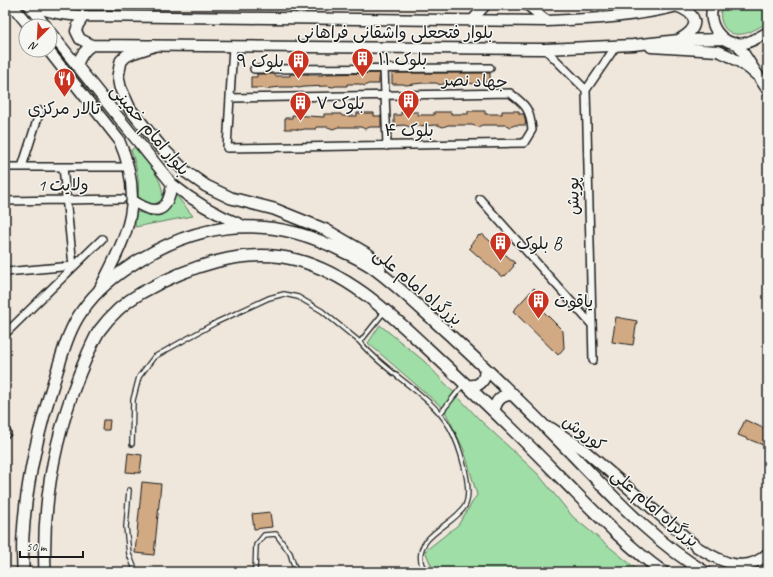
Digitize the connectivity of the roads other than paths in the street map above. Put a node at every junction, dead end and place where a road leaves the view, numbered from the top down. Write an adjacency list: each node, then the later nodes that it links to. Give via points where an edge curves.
1 (12, 5): 9 (main road)
2 (29, 5): 10 (main road)
3 (33, 5): 8 (main road, بلوار فتحعلی واشقانی فراهانی, via 60,15)
4 (486, 5): 11 (street)
5 (527, 5): 12 (street)
6 (713, 5): 14 (main road, via 712,21)
7 (679, 6): 12 (main road, بلوار فتحعلی واشقانی فراهانی, via 639,15); 15 (main road, via 692,15 695,22 692,31)
8 (84, 16): 11 (main road, بلوار فتحعلی واشقانی فراهانی); 18 (main road, via 76,31 80,39)
9 (23, 18)
10 (40, 18)
11 (472, 20): 12 (main road, بلوار فتحعلی واشقانی فراهانی)
12 (547, 21)
13 (768, 32): 17 (main road, via 750,41)
14 (723, 39): 15 (main road, بلوار فتحعلی واشقانی فراهانی); 17 (main road, بلوار فتحعلی واشقانی فراهانی)
15 (679, 40): 19 (main road, بلوار فتحعلی واشقانی فراهانی)
16 (58, 42): 25 (main road, بلوار امام خمینی)
17 (737, 43): 29 (main road)
18 (92, 45): 20 (main road, بلوار فتحعلی واشقانی فراهانی); 25 (main road, via 80,57)
19 (633, 45): 22 (main road, بلوار فتحعلی واشقانی فراهانی); 29 (main road, via 718,52 743,64)
20 (153, 46): 21 (main road, بلوار فتحعلی واشقانی فراهانی); 49 (highway, via 126,56 121,62 118,76 120,87 130,109 181,167 206,186 231,198 274,209 326,230 369,255)
21 (234, 46): 23 (main road, بلوار فتحعلی واشقانی فراهانی); 33 (street, جهاد نصر)
22 (616, 46): 23 (main road, بلوار فتحعلی واشقانی فراهانی); 30 (street)
23 (545, 49): 30 (street)
24 (54, 58): 39 (main road, بلوار امام خمینی, via 119,140)
25 (78, 66): 40 (main road, بلوار امام خمینی)
26 (384, 68): 27 (street, جهاد نصر); 28 (street, جهاد نصر); 32 (street)
27 (490, 68)
28 (254, 69)
29 (760, 78): 31 (main road)
30 (586, 90): 52 (street, پویش)
31 (768, 91)
32 (385, 96): 33 (street, جهاد نصر); 35 (street); 35 (street, جهاد نصر, via 510,93 524,104 529,112 532,130 524,144)
33 (230, 98): 35 (street, جهاد نصر, via 227,148)
34 (40, 111): 37 (street)
35 (387, 146)
36 (5, 166): 37 (street)
37 (22, 167): 38 (street)
38 (62, 167): 39 (street); 43 (street)
39 (129, 167): 41 (main road, بلوار امام خمینی, via 133,192)
40 (172, 184): 41 (main road, via 165,205 159,210 150,210); 45 (main road, بلوار امام خمینی, via 206,208)
41 (127, 199): 43 (street, ولایت 1); 50 (main road, بلوار امام خمینی, via 131,218 124,239)
42 (480, 199): 52 (street)
43 (66, 200): 44 (street, ولایت 1); 47 (street)
44 (5, 201)
45 (244, 226): 49 (highway, بزرگراه امام علی, via 281,230 331,245 370,265); 50 (highway, بزرگراه امام علی, via 218,228 179,239 137,261)
46 (102, 239): 47 (street)
47 (73, 266): 48 (street); 53 (street)
48 (5, 272)
49 (395, 285): 56 (highway, بزرگراه امام علی)
50 (98, 291): 65 (highway, بزرگراه امام علی, via 70,332 35,449 22,537)
51 (385, 311): 54 (lane); 57 (highway); 66 (highway, via 365,294 328,271 296,260 266,256 216,262 180,274 138,294 114,313 98,334 72,392 51,478 44,547)
52 (592, 325): 55 (street, پویش)
53 (5, 334)
54 (360, 342): 60 (lane); 62 (lane, via 322,311 298,297 284,294 269,298 154,356 139,376 133,400)
55 (593, 360)
56 (485, 368): 57 (highway, via 481,383 476,386); 58 (highway, بزرگراه امام علی)
57 (465, 384): 59 (highway); 60 (lane)
58 (513, 394): 59 (highway, via 500,398); 61 (highway, بزرگراه امام علی)
59 (494, 411): 71 (highway, via 617,534)
60 (440, 414): 70 (lane, via 450,428 460,452 468,480 468,497 465,507 454,520 433,534 422,548 421,560)
61 (537, 419): 64 (main road, کوروش, via 582,449 712,557 739,565 751,564); 72 (highway, بزرگراه امام علی, via 629,512 667,545)
62 (132, 444)
63 (129, 490): 67 (lane, via 126,527 129,554)
64 (768, 553)
65 (23, 572)
66 (45, 572)
67 (136, 572)
68 (255, 572): 69 (lane, via 256,545 264,535 276,534 290,553)
69 (296, 572)
70 (426, 572)
71 (663, 572)
72 (705, 572)

